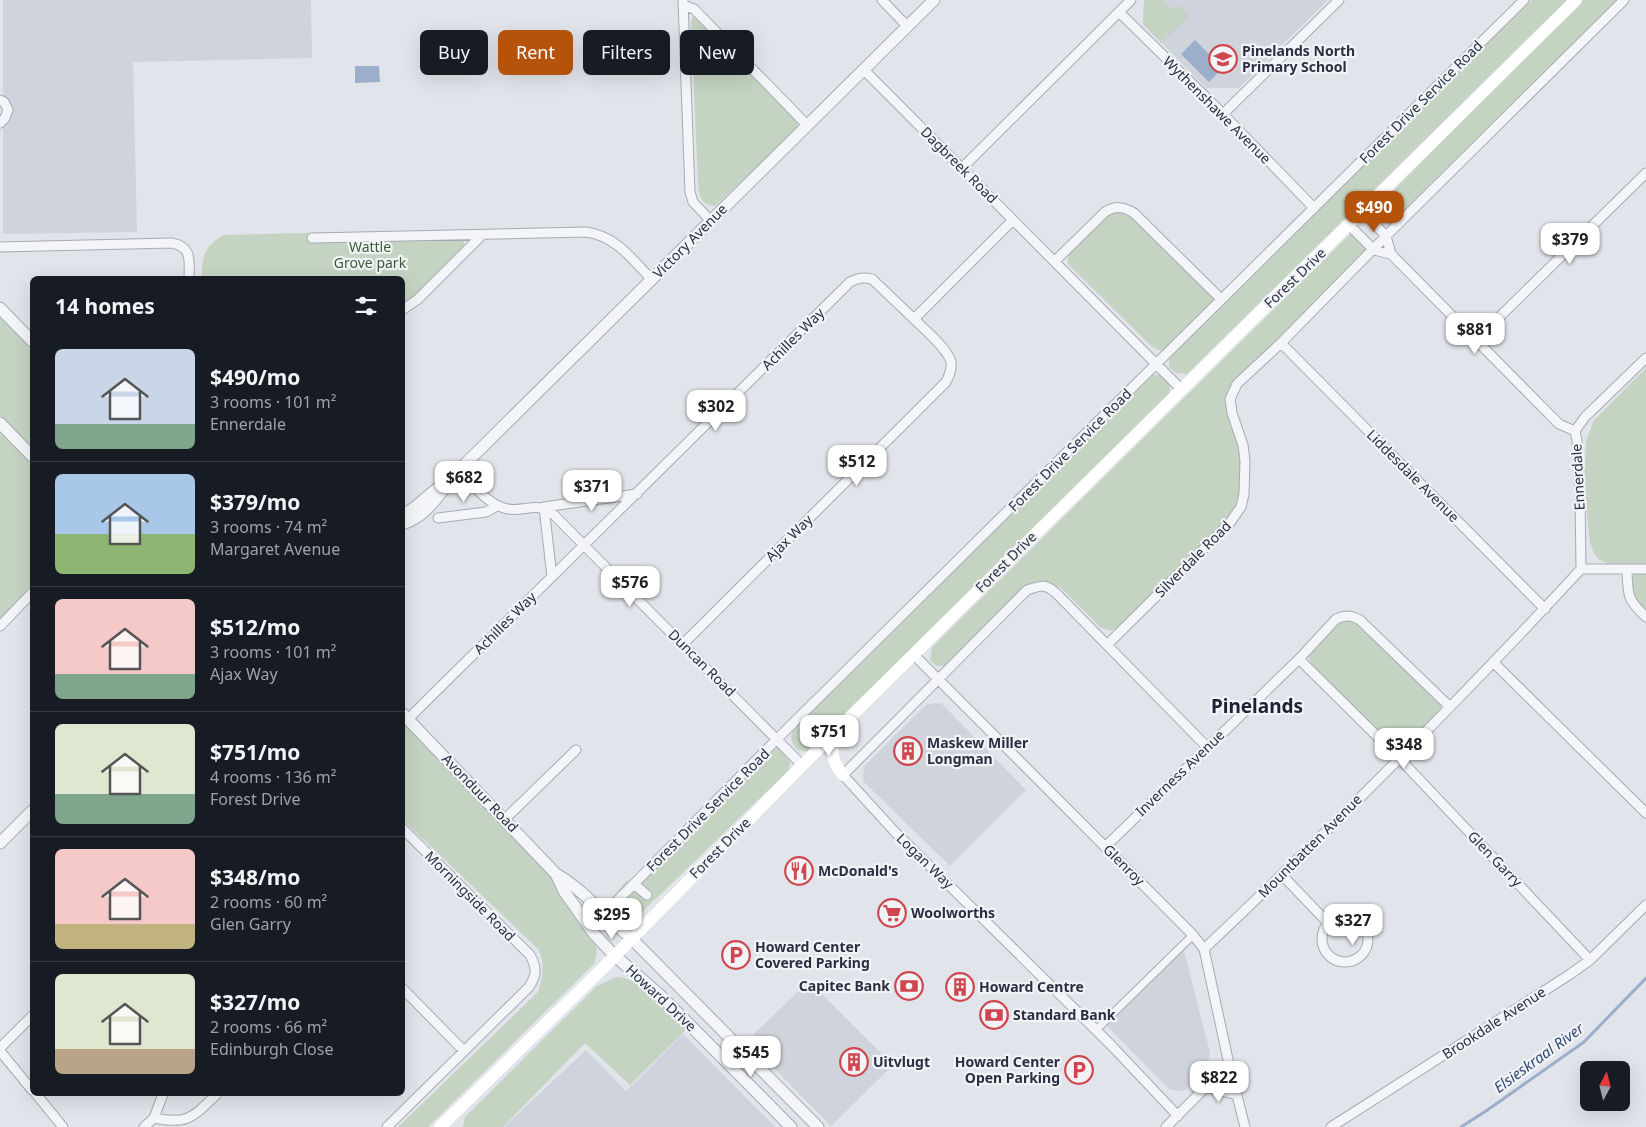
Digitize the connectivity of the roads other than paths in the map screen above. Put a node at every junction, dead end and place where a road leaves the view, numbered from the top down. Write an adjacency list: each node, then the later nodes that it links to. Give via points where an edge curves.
1 (882, 0): 10 (street)
2 (934, 0): 10 (street, Victory Avenue)
3 (1131, 0): 9 (street)
4 (1339, 0): 13 (street)
5 (1524, 0): 18 (street, Forest Drive Service Road)
6 (1576, 0): 19 (main road, Forest Drive)
7 (1624, 0): 24 (street)
8 (683, 2): 15 (street, via 694,9); 21 (street, via 690,192 693,202)
9 (1120, 12): 13 (street, Wythenshawe Avenue); 16 (street)
10 (908, 26): 11 (street, Victory Avenue)
11 (864, 70): 15 (street, Victory Avenue); 16 (street, Dagbreek Road)
12 (0, 100): 14 (street, via 8,110)
13 (1223, 114): 18 (street, Wythenshawe Avenue)
14 (0, 123)
15 (807, 125): 21 (street, Victory Avenue)
16 (962, 168): 20 (street, Dagbreek Road)
17 (1646, 173): 37 (street)
18 (1314, 208): 32 (street, Forest Drive Service Road)
19 (1362, 211): 22 (main road, Forest Drive); 24 (street, Ennerdale)
20 (1013, 220): 29 (street, Dagbreek Road); 35 (street)
21 (711, 221): 31 (street, Victory Avenue)
22 (1349, 225): 27 (street); 41 (main road, Forest Drive)
23 (482, 235): 25 (street); 31 (street, via 599,233 610,238); 34 (street)
24 (1386, 236): 27 (street); 28 (street, Ennerdale)
25 (312, 238)
26 (0, 247): 30 (street, via 180,245 189,256)
27 (1374, 250): 28 (street); 38 (street)
28 (1391, 254): 37 (street, Ennerdale)
29 (1055, 261): 32 (street, via 1105,212 1112,208 1127,209); 40 (street, Dagbreek Road)
30 (189, 276)
31 (652, 280): 45 (street, Victory Avenue)
32 (1221, 299): 40 (street, Forest Drive Service Road)
33 (0, 308): 36 (street)
34 (405, 308)
35 (914, 319): 47 (street, Achilles Way, via 872,279 857,278 850,282); 62 (street, Ajax Way, via 948,354 951,363 946,382)
36 (30, 339)
37 (1477, 340): 43 (street, Ennerdale, via 1559,424)
38 (1281, 343): 59 (street, Liddesdale Avenue); 63 (street, Silverdale Road, via 1237,384 1230,398 1245,461 1241,507 1229,524)
39 (1646, 358): 43 (street, via 1585,417)
40 (1156, 365): 41 (street, Dagbreek Road); 71 (street, Forest Drive Service Road)
41 (1181, 389): 64 (main road, Forest Drive)
42 (0, 423): 44 (street)
43 (1575, 431): 55 (street, Ennerdale)
44 (30, 454)
45 (459, 470): 46 (street, Victory Avenue); 48 (street)
46 (447, 483): 50 (street, Victory Avenue); 52 (street, Victory Avenue, via 427,510)
47 (637, 494): 49 (street); 53 (street, Achilles Way)
48 (497, 506): 49 (street); 51 (street, via 486,512)
49 (544, 508): 53 (street, Duncan Road); 57 (street)
50 (405, 513)
51 (438, 518)
52 (405, 523)
53 (584, 545): 57 (street, Achilles Way); 62 (street, Duncan Road)
54 (1646, 569): 56 (street)
55 (1582, 570): 56 (street); 59 (street, Mountbatten Avenue)
56 (1626, 571): 60 (street, via 1632,604)
57 (552, 577): 69 (street, Achilles Way)
58 (30, 595): 61 (street)
59 (1545, 609): 66 (street, Mountbatten Avenue)
60 (1646, 617)
61 (0, 626)
62 (683, 644): 71 (street, Duncan Road)
63 (1107, 645): 67 (street, via 1052,589 1044,585 1027,590); 72 (street)
64 (913, 654): 67 (street, Glenroy); 70 (main road, Forest Drive)
65 (1299, 659): 68 (street, Inverness Avenue, via 1336,619 1353,615); 72 (street, Inverness Avenue); 74 (street)
66 (1493, 662): 68 (street, Mountbatten Avenue); 77 (street)
67 (937, 679): 76 (street); 82 (street, Glenroy)
68 (1449, 706): 74 (street, Mountbatten Avenue)
69 (405, 716): 79 (street, Avonduur Road)
70 (836, 731): 75 (main road, Forest Drive); 76 (main road, via 832,758)
71 (778, 739): 75 (street, Duncan Road); 85 (street, Forest Drive Service Road)
72 (1206, 747): 82 (street, Inverness Avenue)
73 (576, 750): 79 (street)
74 (1399, 758): 84 (street, Mountbatten Avenue); 94 (street, Glen Garry)
75 (802, 765): 91 (main road, Forest Drive)
76 (842, 775): 97 (street, Logan Way, via 895,832)
77 (1646, 812)
78 (30, 813): 81 (street)
79 (505, 818): 83 (street, Avonduur Road)
80 (405, 831): 99 (street, Morningside Road, via 530,955 536,965 535,977 529,987)
81 (0, 843)
82 (1105, 847): 90 (street, Glenroy)
83 (556, 874): 91 (street, Avonduur Road, via 571,882); 93 (street, Avonduur Road, via 594,935)
84 (1282, 875): 89 (street); 92 (street, Mountbatten Avenue)
85 (634, 884): 86 (street); 87 (street, Forest Drive Service Road)
86 (647, 894)
87 (617, 902)
88 (1646, 906): 94 (street, Brookdale Avenue)
89 (1328, 923): 89 (street, via 1344,916 1361,922 1368,937 1362,955 1349,962 1332,958 1322,941)
90 (1193, 935): 92 (street, Glenroy); 97 (street)
91 (631, 938): 93 (main road, Forest Drive); 114 (street, Howard Drive)
92 (1204, 949): 100 (street, Glenroy)
93 (614, 955): 109 (main road, Forest Drive); 113 (street, Howard Drive, via 663,998)
94 (1590, 960): 117 (street, Brookdale Avenue)
95 (405, 991): 99 (street)
96 (30, 1018): 98 (street)
97 (1096, 1030): 107 (street, Logan Way)
98 (0, 1049): 101 (street)
99 (464, 1051): 112 (street)
100 (1229, 1064): 102 (street); 103 (street, Glenroy)
101 (30, 1087)
102 (1206, 1087): 103 (street); 107 (street)
103 (1237, 1095): 116 (street, Glenroy)
104 (38, 1096): 110 (street)
105 (163, 1096): 108 (street)
106 (215, 1096): 108 (street, via 197,1113 185,1119)
107 (1178, 1116): 115 (street)
108 (154, 1118): 111 (street)
109 (445, 1126)
110 (63, 1127)
111 (144, 1127)
112 (387, 1127)
113 (791, 1127)
114 (818, 1127)
115 (1166, 1127)
116 (1246, 1127)
117 (1331, 1127)

